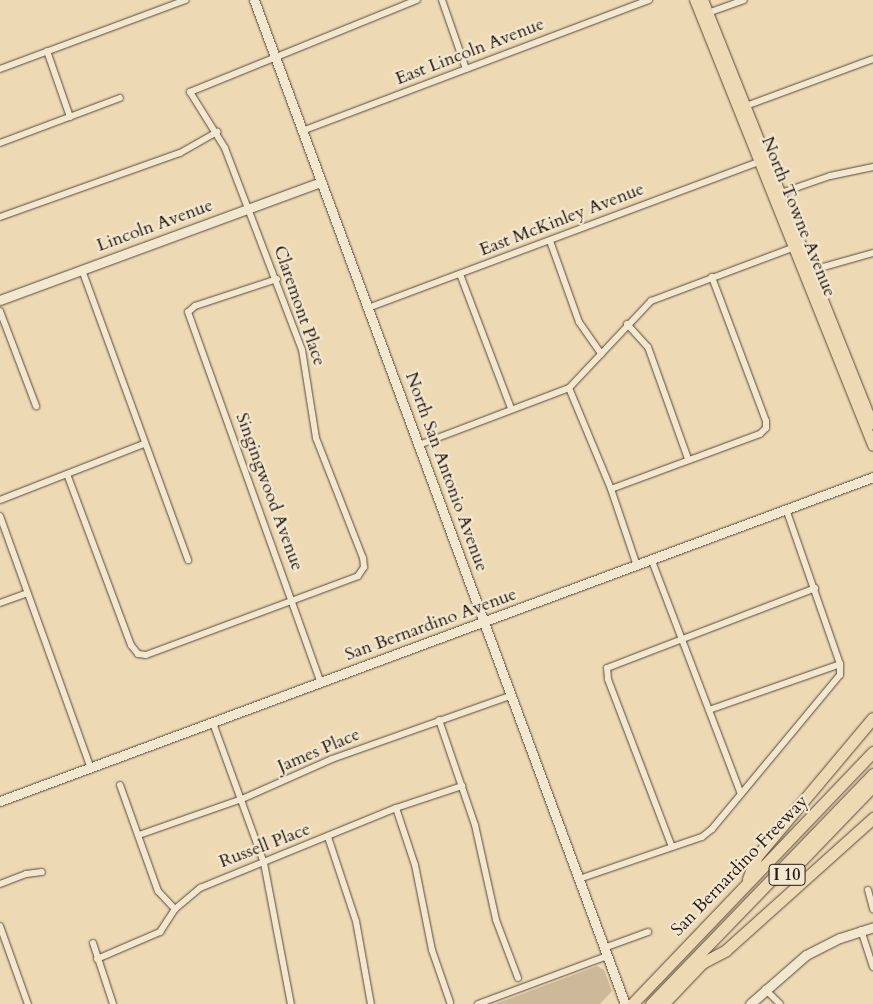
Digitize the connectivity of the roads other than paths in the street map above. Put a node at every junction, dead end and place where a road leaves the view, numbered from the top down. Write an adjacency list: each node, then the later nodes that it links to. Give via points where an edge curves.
1 (186, 0): 10 (street)
2 (254, 0): 11 (main road, North San Antonio Avenue)
3 (417, 0): 11 (street)
4 (442, 0): 14 (street)
5 (649, 0): 14 (street, East Lincoln Avenue)
6 (695, 0): 9 (main road, North Towne Avenue)
7 (703, 0): 9 (main road, North Towne Avenue)
8 (744, 0): 9 (street)
9 (704, 14): 16 (main road, North Towne Avenue); 21 (main road, North Towne Avenue)
10 (47, 51): 13 (street); 17 (street)
11 (275, 59): 18 (main road, North San Antonio Avenue); 19 (street, Claremont Place, via 190,92)
12 (873, 59): 16 (street)
13 (0, 69)
14 (466, 69): 18 (street, East Lincoln Avenue)
15 (120, 98): 17 (street)
16 (746, 106): 21 (main road, North Towne Avenue)
17 (70, 117): 20 (street)
18 (302, 131): 23 (main road, North San Antonio Avenue)
19 (217, 132): 25 (street, Claremont Place); 26 (street, via 180,153)
20 (0, 143)
21 (763, 160): 24 (main road, North Towne Avenue); 27 (street, East McKinley Avenue)
22 (873, 167): 24 (street, via 830,176)
23 (321, 182): 25 (main road, Lincoln Avenue); 36 (main road, North San Antonio Avenue)
24 (776, 195): 28 (main road, North Towne Avenue)
25 (248, 209): 30 (main road, Lincoln Avenue); 34 (street, Claremont Place)
26 (0, 217)
27 (550, 241): 32 (street, East McKinley Avenue); 39 (street, via 579,322)
28 (796, 246): 31 (main road, North Towne Avenue); 33 (street)
29 (873, 254): 31 (street)
30 (82, 270): 35 (main road, Lincoln Avenue); 44 (street)
31 (807, 272): 43 (main road, North Towne Avenue); 46 (main road, North Towne Avenue)
32 (460, 274): 36 (street, East McKinley Avenue); 42 (street)
33 (712, 277): 38 (street, via 651,301); 47 (street, via 766,420 766,428 760,434)
34 (277, 279): 59 (street, Claremont Place, via 302,350 316,438 364,567 358,576); 59 (street, Singingwood Avenue, via 195,306 188,312)
35 (0, 300)
36 (368, 308): 45 (main road, North San Antonio Avenue)
37 (0, 311): 41 (street)
38 (627, 324): 39 (street); 47 (street, via 648,347)
39 (601, 354): 40 (street)
40 (569, 388): 42 (street); 50 (street)
41 (36, 406)
42 (511, 408): 45 (street)
43 (873, 424)
44 (144, 444): 48 (street); 54 (street)
45 (419, 445): 61 (main road, North San Antonio Avenue)
46 (873, 446)
47 (688, 459): 50 (street)
48 (67, 474): 51 (street); 59 (street, via 131,645 138,654 146,654)
49 (873, 477): 52 (main road, San Bernardino Avenue)
50 (611, 489): 56 (street)
51 (0, 500)
52 (786, 509): 55 (main road, San Bernardino Avenue); 57 (street)
53 (0, 516): 58 (street)
54 (188, 560)
55 (652, 561): 56 (main road, San Bernardino Avenue); 62 (street)
56 (637, 566): 61 (main road, San Bernardino Avenue)
57 (815, 588): 62 (street); 63 (street)
58 (27, 593): 60 (street); 72 (street)
59 (292, 599): 64 (street, Singingwood Avenue)
60 (0, 603)
61 (485, 622): 64 (main road, San Bernardino Avenue); 65 (main road, North San Antonio Avenue)
62 (682, 636): 66 (street); 84 (street, via 607,668 608,679)
63 (840, 664): 66 (street); 77 (street, via 840,675 833,685)
64 (321, 684): 69 (main road, San Bernardino Avenue)
65 (510, 696): 68 (street, James Place); 87 (main road, North San Antonio Avenue)
66 (709, 710): 77 (street)
67 (873, 718): 88 (highway, via 757,856)
68 (440, 720): 75 (street); 78 (street, James Place, via 332,759)
69 (213, 723): 72 (main road, San Bernardino Avenue); 78 (street)
70 (873, 752): 88 (highway, San Bernardino Freeway / I 10)
71 (873, 762): 105 (highway)
72 (91, 769): 79 (main road, San Bernardino Avenue)
73 (873, 774): 112 (highway)
74 (120, 785): 82 (street)
75 (462, 786): 80 (street, Russell Place); 102 (street, via 475,824 496,920)
76 (873, 786): 100 (highway, I 10)
77 (741, 794): 84 (street, via 702,837)
78 (242, 799): 82 (street, James Place); 85 (street)
79 (0, 801)
80 (396, 808): 83 (street, Russell Place); 104 (street, via 415,865 434,957)
81 (873, 818): 100 (highway, via 726,950)
82 (139, 835): 91 (street, via 158,890)
83 (328, 837): 85 (street, Russell Place); 109 (street, via 356,921)
84 (672, 847): 87 (street)
85 (264, 863): 91 (street, Russell Place, via 200,888); 108 (street)
86 (42, 872): 89 (street)
87 (579, 879): 98 (main road, North San Antonio Avenue)
88 (747, 883): 105 (highway, San Bernardino Freeway / I 10)
89 (0, 884)
90 (868, 890): 92 (street)
91 (175, 909): 99 (street, Russell Place, via 160,932)
92 (873, 910)
93 (0, 926): 106 (street)
94 (873, 927): 95 (main road)
95 (861, 930): 101 (street); 103 (main road, via 806,955)
96 (648, 932): 98 (street)
97 (93, 943): 99 (street)
98 (606, 952): 110 (street); 111 (main road, North San Antonio Avenue)
99 (97, 959): 107 (street)
100 (702, 963): 113 (highway, I 10)
101 (873, 967)
102 (518, 978)
103 (764, 989): 114 (main road); 115 (street)
104 (450, 1002)
105 (637, 1002)
106 (28, 1004)
107 (113, 1004)
108 (291, 1004)
109 (371, 1004)
110 (478, 1004)
111 (625, 1004)
112 (651, 1004)
113 (663, 1004)
114 (750, 1004)
115 (780, 1004)

